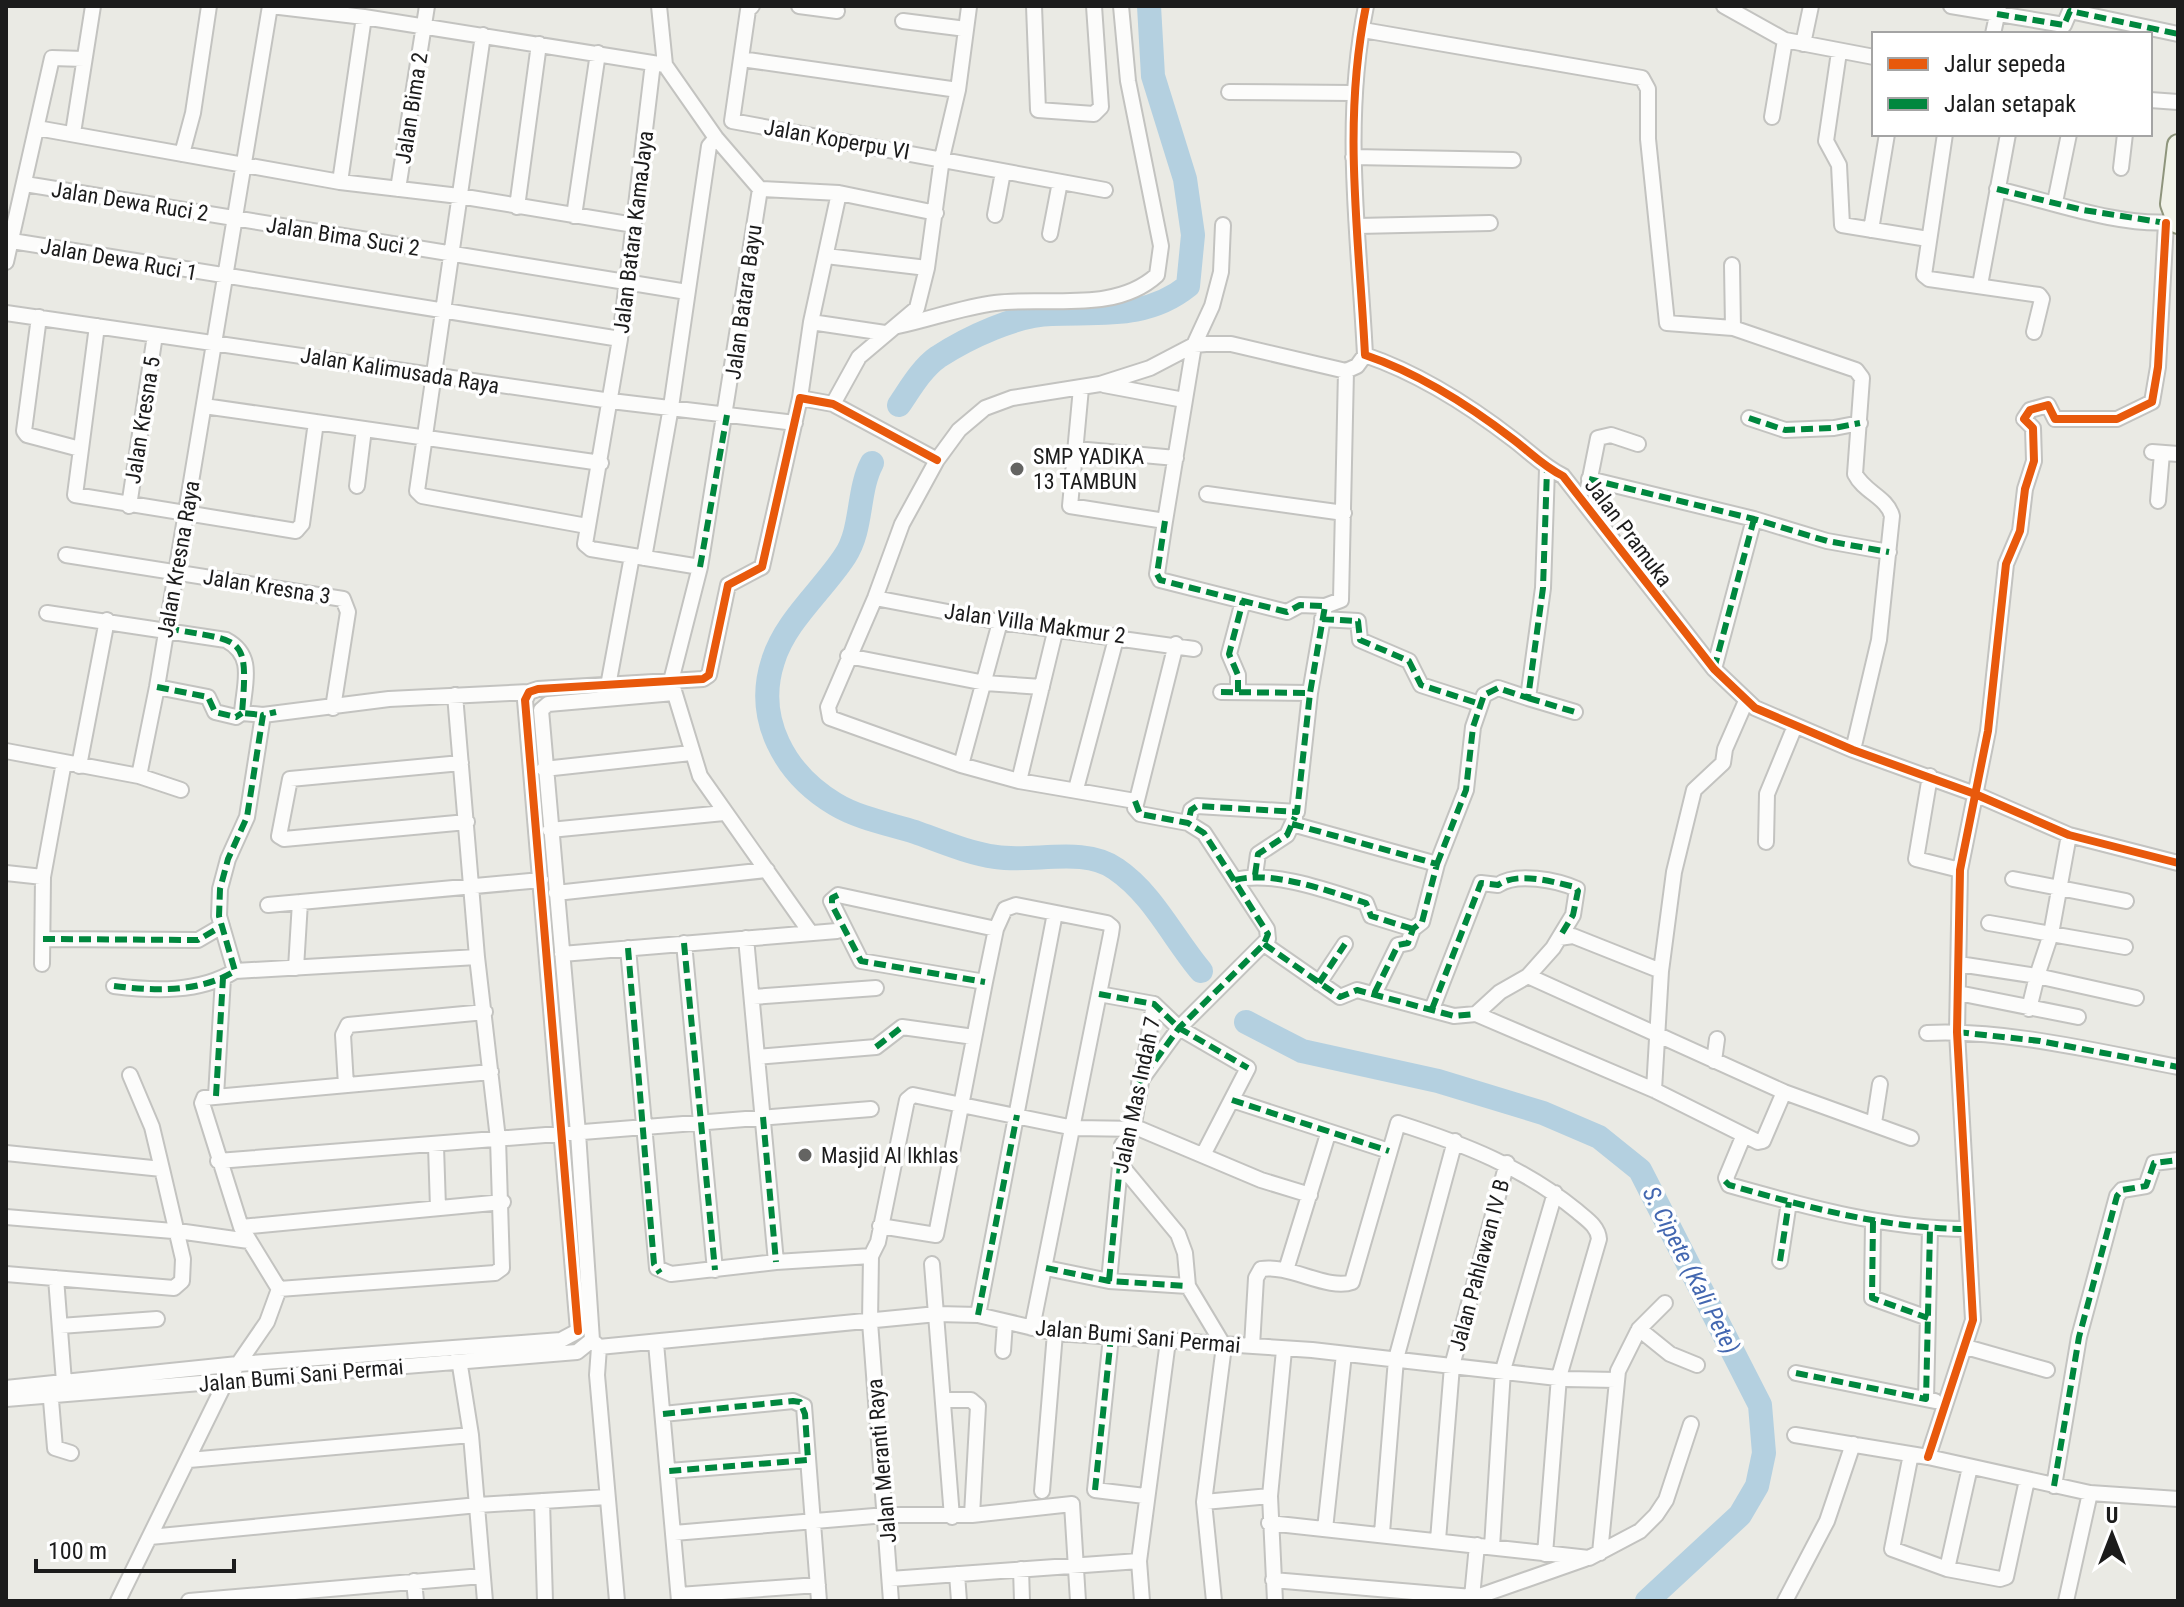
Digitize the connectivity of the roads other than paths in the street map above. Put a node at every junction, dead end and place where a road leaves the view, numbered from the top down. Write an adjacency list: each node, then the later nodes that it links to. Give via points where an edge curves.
1 (93, 6): 33 (street)
2 (209, 6): 51 (street)
3 (271, 6): 19 (street); 55 (street, Jalan Kresna Raya)
4 (427, 6): 21 (street, Jalan Bima 2)
5 (659, 6): 35 (street, Jalan Batara KamaJaya)
6 (752, 6): 34 (street)
7 (803, 6): 17 (street)
8 (1034, 6): 9 (street, via 1038,110 1094,114 1101,107)
9 (1094, 6)
10 (1121, 6): 97 (street, via 1128,81 1161,246 1157,275 1137,289 1111,297 1001,302)
11 (1366, 6): 23 (street)
12 (1724, 6): 18 (street)
13 (1811, 6): 29 (street)
14 (1951, 6): 16 (street)
15 (969, 7): 22 (street)
16 (1998, 10): 24 (street); 25 (street, via 2064,25 2070,11)
17 (837, 11)
18 (1746, 12): 27 (street)
19 (364, 17): 21 (street); 58 (street)
20 (903, 21): 22 (street)
21 (424, 26): 26 (street); 61 (street, Jalan Bima 2)
22 (966, 29): 36 (street)
23 (1363, 30): 38 (street); 96 (street, via 1642,78 1648,89 1648,139 1667,323)
24 (1993, 32)
25 (2178, 34)
26 (483, 35): 28 (street); 66 (street)
27 (1785, 40): 29 (street); 41 (street)
28 (539, 44): 31 (street); 68 (street)
29 (1803, 44): 30 (street)
30 (1839, 52): 32 (street); 78 (street, via 1827,145 1839,165 1842,225)
31 (598, 53): 35 (street); 71 (street)
32 (1872, 57)
33 (84, 59): 42 (street, via 52,58); 43 (street)
34 (741, 59): 36 (street); 53 (street, Jalan Koperpu VI, via 732,121)
35 (659, 64): 49 (street); 75 (street, Jalan Batara KamaJaya)
36 (958, 90): 53 (street)
37 (1229, 92): 38 (street)
38 (1352, 93): 52 (street)
39 (2152, 100): 40 (street)
40 (2178, 102)
41 (1772, 117)
42 (37, 128): 43 (street); 60 (street)
43 (73, 133): 51 (street)
44 (1887, 136): 78 (street)
45 (1945, 136): 80 (street)
46 (2008, 136): 63 (street)
47 (2069, 136): 67 (street)
48 (2125, 136): 56 (street)
49 (716, 138): 62 (street); 90 (street, via 709,146)
50 (2178, 145): 74 (street)
51 (182, 154): 55 (street)
52 (1353, 157): 54 (street); 77 (street)
53 (942, 158): 57 (street, Jalan Koperpu VI); 69 (street)
54 (1513, 160)
55 (244, 164): 58 (street); 72 (street, Jalan Kresna Raya)
56 (2121, 168)
57 (1003, 172): 59 (street, Jalan Koperpu VI); 70 (street)
58 (340, 182): 61 (street)
59 (1060, 182): 64 (street, Jalan Koperpu VI); 79 (street)
60 (25, 184): 72 (street, Jalan Dewa Ruci 2); 81 (street)
61 (398, 189): 66 (street)
62 (760, 189): 65 (street); 114 (street, Jalan Batara Bayu)
63 (1997, 189): 67 (street); 89 (street)
64 (1105, 190)
65 (839, 193): 69 (street); 83 (street)
66 (459, 196): 68 (street); 82 (street)
67 (2055, 202): 74 (street)
68 (517, 207): 71 (street)
69 (936, 213): 86 (street)
70 (995, 215)
71 (574, 216): 75 (street)
72 (235, 219): 82 (street, Jalan Bima Suci 2); 87 (street, Jalan Kresna Raya)
73 (1490, 223): 77 (street)
74 (2174, 223): 188 (street, via 2152,402 2117,419 2055,419 2048,405 2030,410 2024,419 2033,428 2034,461 2020,531 2006,564 1993,692)
75 (634, 225): 88 (street, Jalan Batara KamaJaya)
76 (1223, 225): 102 (street, via 1217,291)
77 (1358, 226): 103 (street)
78 (1871, 230): 80 (street)
79 (1050, 234)
80 (1928, 239): 89 (street, via 1926,278)
81 (12, 241): 84 (street); 87 (street, Jalan Dewa Ruci 1)
82 (451, 253): 88 (street, Jalan Bima Suci 2); 92 (street)
83 (826, 256): 86 (street); 94 (street)
84 (6, 262)
85 (1732, 265): 96 (street)
86 (927, 268): 97 (street, via 917,308)
87 (225, 278): 92 (street, Jalan Dewa Ruci 1); 101 (street, Jalan Kresna Raya)
88 (628, 281): 90 (street, Jalan Bima Suci 2); 100 (street, Jalan Batara KamaJaya)
89 (1980, 285): 98 (street, via 2041,296)
90 (687, 292): 113 (street)
91 (6, 313): 93 (street, Jalan Kalimusada Raya)
92 (443, 313): 100 (street, Jalan Dewa Ruci 1); 105 (street)
93 (39, 317): 95 (street, Jalan Kalimusada Raya); 122 (street, via 24,431)
94 (811, 322): 97 (street); 108 (street)
95 (97, 326): 99 (street, Jalan Kalimusada Raya); 122 (street)
96 (1733, 328): 118 (street, via 1856,370 1864,386)
97 (892, 330): 111 (street, via 859,357)
98 (2034, 332)
99 (155, 335): 101 (street, Jalan Kalimusada Raya); 134 (street, Jalan Kresna 5)
100 (620, 339): 110 (street, Jalan Batara KamaJaya)
101 (215, 342): 105 (street, Jalan Kalimusada Raya); 112 (street, Jalan Kresna Raya)
102 (1194, 345): 104 (street, via 1231,344); 106 (street, via 1150,368); 109 (street)
103 (1365, 355): 104 (street); 128 (street, Jalan Pramuka, via 1400,367 1484,419)
104 (1346, 371): 135 (street)
105 (434, 374): 110 (street, Jalan Kalimusada Raya); 120 (street)
106 (1100, 384): 107 (street); 109 (street)
107 (1081, 388): 123 (street); 126 (street, via 1012,398 985,408 959,430)
108 (800, 398): 111 (street); 117 (street)
109 (1184, 400): 125 (street)
110 (611, 401): 113 (street, Jalan Kalimusada Raya); 127 (street, Jalan Batara KamaJaya)
111 (833, 404): 126 (street)
112 (204, 406): 116 (street); 136 (street, Jalan Kresna Raya)
113 (671, 407): 114 (street, Jalan Kalimusada Raya); 142 (street)
114 (727, 415): 117 (street, Jalan Kalimusada Raya); 143 (street, Jalan Batara Bayu)
115 (1749, 418): 118 (street, via 1785,430)
116 (316, 422): 119 (street); 136 (street, via 300,528)
117 (795, 423): 161 (street, via 762,567 728,585 709,675)
118 (1860, 423): 140 (street, via 1855,474 1891,511)
119 (364, 429): 120 (street); 130 (street)
120 (423, 437): 127 (street); 139 (street, via 417,488 422,496)
121 (1638, 444): 129 (street, via 1611,435 1598,438)
122 (80, 449): 134 (street, via 74,492)
123 (1076, 449): 125 (street); 138 (street, via 1073,509)
124 (2178, 454): 132 (street, via 2157,453)
125 (1176, 458): 138 (street)
126 (937, 460): 145 (street, via 902,524)
127 (601, 463): 139 (street, Jalan Batara KamaJaya)
128 (1547, 469): 133 (street, Jalan Pramuka, via 1563,476); 168 (street, via 1543,588)
129 (1589, 479): 133 (street); 137 (street)
130 (357, 486)
131 (1207, 494): 135 (street)
132 (2158, 501)
133 (1584, 504): 157 (street, Jalan Pramuka)
134 (129, 506): 136 (street)
135 (1344, 513): 148 (street, via 1342,595)
136 (186, 514): 144 (street, Jalan Kresna Raya)
137 (1754, 519): 140 (street, via 1827,541); 157 (street)
138 (1165, 521): 146 (street, via 1158,578)
139 (587, 526): 142 (street, via 587,547)
140 (1889, 552): 176 (street, via 1879,640)
141 (66, 555): 144 (street)
142 (638, 557): 143 (street); 159 (street)
143 (700, 567): 161 (street, Jalan Batara Bayu)
144 (175, 572): 151 (street, Jalan Kresna Raya); 171 (street, Jalan Kresna 3, via 343,599 348,612)
145 (875, 598): 150 (street, Jalan Villa Makmur 2); 156 (street)
146 (1243, 601): 148 (street, via 1287,612 1300,605); 165 (street, via 1229,654)
147 (47, 613): 149 (street)
148 (1324, 613): 166 (street); 170 (street, via 1358,621 1360,640 1409,661 1419,683)
149 (107, 620): 151 (street); 180 (street)
150 (1000, 622): 152 (street, Jalan Villa Makmur 2); 158 (street)
151 (167, 628): 160 (street, Jalan Kresna Raya); 173 (street, via 226,640 243,652)
152 (1056, 628): 153 (street, Jalan Villa Makmur 2); 162 (street)
153 (1117, 635): 154 (street, Jalan Villa Makmur 2); 186 (street)
154 (1176, 644): 155 (street, Jalan Villa Makmur 2); 189 (street)
155 (1194, 649)
156 (848, 656): 158 (street); 181 (street, via 828,707 830,718)
157 (1714, 669): 169 (street, Jalan Pramuka)
158 (985, 683): 162 (street); 181 (street)
159 (608, 686): 161 (street); 163 (street)
160 (157, 687): 173 (street, via 208,697 215,712 236,717); 183 (street, Jalan Kresna Raya)
161 (673, 687): 178 (street); 182 (street, via 543,706)
162 (1042, 687): 185 (street)
163 (529, 692): 167 (street); 205 (street, via 523,711)
164 (1221, 692): 165 (street)
165 (1238, 692): 166 (street)
166 (1310, 693): 191 (street)
167 (455, 695): 171 (street); 179 (street)
168 (1528, 698): 170 (street, via 1493,688); 172 (street)
169 (1746, 701): 175 (street, Jalan Pramuka); 234 (street, via 1723,763 1694,790 1674,872)
170 (1480, 704): 198 (street, via 1466,790)
171 (333, 708): 174 (street)
172 (1575, 712)
173 (242, 713): 174 (street)
174 (263, 715): 215 (street, via 247,817 220,889)
175 (1795, 726): 176 (street, Jalan Pramuka); 196 (street, via 1767,794)
176 (1853, 750): 184 (street, Jalan Pramuka)
177 (6, 751): 180 (street)
178 (691, 753): 182 (street); 190 (street)
179 (461, 763): 192 (street); 192 (street, via 290,779 279,836)
180 (72, 764): 183 (street); 203 (street)
181 (961, 765): 185 (street)
182 (544, 769): 194 (street)
183 (139, 776): 187 (street)
184 (1930, 776): 188 (street, Jalan Pramuka); 200 (street, via 1916,859)
185 (1019, 781): 186 (street)
186 (1076, 789): 189 (street)
187 (181, 790)
188 (1975, 794): 195 (street, Jalan Pramuka); 200 (street)
189 (1135, 801): 193 (street, via 1140,814)
190 (724, 813): 194 (street); 199 (street)
191 (1295, 818): 193 (street, via 1197,806); 198 (street); 202 (street, via 1282,839 1258,854)
192 (467, 822): 207 (street)
193 (1188, 823): 206 (street, via 1204,833)
194 (550, 830): 209 (street)
195 (2069, 835): 197 (street, Jalan Pramuka); 208 (street)
196 (1766, 842)
197 (2178, 863)
198 (1437, 864): 217 (street, via 1422,922)
199 (767, 870): 209 (street); 219 (street)
200 (1960, 870): 232 (street)
201 (6, 873): 203 (street)
202 (1255, 875): 206 (street); 217 (street, via 1366,903 1371,916)
203 (43, 877): 223 (street)
204 (2013, 879): 208 (street)
205 (541, 880): 207 (street); 281 (street)
206 (1235, 880): 225 (street, via 1267,929)
207 (472, 886): 211 (street); 230 (street)
208 (2058, 888): 210 (street); 220 (street)
209 (556, 893): 229 (street)
210 (2126, 901)
211 (300, 902): 212 (street); 233 (street)
212 (268, 905)
213 (1055, 913): 216 (street, via 1011,905); 243 (street, via 1112,927); 273 (street)
214 (1989, 923): 220 (street)
215 (222, 926): 223 (street, via 198,940); 235 (street)
216 (996, 929): 238 (street); 238 (street, via 838,895 831,901 861,961)
217 (1413, 929): 244 (street, via 1408,943 1395,950)
218 (837, 931): 219 (street)
219 (810, 932): 221 (street)
220 (2051, 934): 227 (street); 237 (street)
221 (746, 938): 224 (street); 245 (street)
222 (1559, 938): 234 (street, via 1573,936); 236 (street); 248 (street, via 1573,915 1575,887 1525,879 1481,883)
223 (43, 939): 231 (street)
224 (684, 943): 228 (street); 275 (street)
225 (1264, 944): 239 (street); 253 (street)
226 (1345, 944): 239 (street)
227 (2125, 947)
228 (628, 948): 229 (street); 277 (street)
229 (562, 954): 280 (street)
230 (477, 957): 233 (street); 250 (street)
231 (42, 964)
232 (1959, 964): 237 (street); 242 (street)
233 (296, 968): 235 (street)
234 (1661, 971): 254 (street)
235 (229, 974): 240 (street, via 175,989); 269 (street)
236 (1528, 976): 251 (street); 254 (street)
237 (2037, 976): 246 (street); 249 (street)
238 (985, 982): 257 (street)
239 (1319, 983): 244 (street, via 1340,997 1357,990)
240 (114, 986)
241 (876, 988): 245 (street)
242 (1958, 993): 249 (street); 255 (street)
243 (1099, 994): 247 (street); 278 (street)
244 (1374, 994): 248 (street)
245 (753, 997): 259 (street)
246 (2136, 998)
247 (1154, 1004): 253 (street); 264 (street, Jalan Mas Indah 7)
248 (1432, 1009): 251 (street, via 1454,1016)
249 (2029, 1009): 252 (street)
250 (485, 1012): 262 (street); 266 (street, via 348,1025 343,1035)
251 (1476, 1014): 267 (street)
252 (2078, 1017)
253 (1179, 1028): 264 (street); 270 (street, via 1248,1068)
254 (1656, 1032): 260 (street); 267 (street)
255 (1957, 1032): 256 (street); 261 (street, via 2040,1041); 306 (street)
256 (1927, 1033)
257 (974, 1037): 259 (street, via 902,1027 876,1047); 271 (street)
258 (1717, 1039): 260 (street)
259 (757, 1057): 274 (street)
260 (1714, 1061): 268 (street)
261 (2178, 1067)
262 (491, 1072): 266 (street); 285 (street)
263 (130, 1075): 295 (street, via 152,1127)
264 (1139, 1083): 279 (street, Jalan Mas Indah 7)
265 (1880, 1084): 276 (street)
266 (346, 1085): 269 (street)
267 (1654, 1090): 283 (street)
268 (1784, 1092): 276 (street); 283 (street, via 1763,1141)
269 (216, 1096): 292 (street, via 202,1103)
270 (1232, 1100): 282 (street); 290 (street)
271 (961, 1105): 273 (street); 303 (street, Jalan Meranti Raya, via 910,1097); 303 (street, via 936,1235)
272 (871, 1109): 274 (street)
273 (1017, 1115): 278 (street); 323 (street)
274 (763, 1117): 275 (street); 311 (street)
275 (702, 1122): 277 (street); 314 (street)
276 (1874, 1123): 284 (street)
277 (644, 1127): 280 (street); 314 (street, via 654,1264 660,1273)
278 (1074, 1128): 279 (street); 313 (street)
279 (1133, 1130): 290 (street); 294 (street, Jalan Mas Indah 7, via 1122,1145)
280 (578, 1133): 281 (street); 336 (street)
281 (563, 1134): 285 (street); 331 (street)
282 (1328, 1134): 288 (street); 297 (street)
283 (1743, 1137): 299 (street, via 1726,1184)
284 (1911, 1138)
285 (498, 1139): 287 (street); 298 (street)
286 (1455, 1141): 288 (street, via 1398,1123); 293 (street); 344 (street)
287 (436, 1146): 292 (street); 300 (street)
288 (1389, 1151): 315 (street, via 1352,1282)
289 (6, 1153): 295 (street)
290 (1203, 1155): 297 (street)
291 (2178, 1160): 375 (street, via 2154,1163 2146,1186 2122,1190 2117,1196 2079,1337)
292 (218, 1161): 304 (street)
293 (1507, 1163): 296 (street); 347 (street, Jalan Pahlawan IV B)
294 (1120, 1164): 318 (street, Jalan Mas Indah 7); 319 (street, via 1178,1234)
295 (162, 1169): 307 (street)
296 (1555, 1193): 348 (street); 352 (street, via 1596,1228 1599,1239)
297 (1310, 1195): 315 (street)
298 (503, 1202): 300 (street); 320 (street, via 504,1261 499,1272)
299 (1789, 1202): 302 (street); 310 (street)
300 (438, 1208): 304 (street)
301 (6, 1217): 307 (street)
302 (1873, 1221): 305 (street); 324 (street, via 1872,1298)
303 (880, 1226): 309 (street, Jalan Meranti Raya)
304 (241, 1227): 308 (street)
305 (1930, 1229): 306 (street); 324 (street)
306 (1968, 1229): 339 (street, via 1973,1305)
307 (178, 1232): 308 (street); 317 (street, via 183,1275 174,1288)
308 (249, 1241): 320 (street)
309 (871, 1256): 311 (street); 326 (street, Jalan Meranti Raya)
310 (1780, 1261)
311 (776, 1262): 314 (street)
312 (932, 1264): 322 (street)
313 (1046, 1268): 318 (street); 329 (street)
314 (715, 1270)
315 (1286, 1270): 338 (street, via 1257,1272)
316 (6, 1274): 317 (street)
317 (56, 1278): 328 (street)
318 (1109, 1281): 319 (street)
319 (1188, 1286): 337 (street)
320 (279, 1289): 345 (street, via 267,1322)
321 (1665, 1303): 330 (street)
322 (937, 1314): 323 (street, Jalan Bumi Sani Permai); 326 (street, Jalan Bumi Sani Permai); 360 (street)
323 (978, 1315): 327 (street, Jalan Bumi Sani Permai)
324 (1928, 1318): 359 (street)
325 (157, 1319): 328 (street)
326 (870, 1322): 335 (street, Jalan Bumi Sani Permai); 385 (street, Jalan Meranti Raya)
327 (1005, 1322): 329 (street, Jalan Bumi Sani Permai); 341 (street)
328 (60, 1326): 355 (street)
329 (1032, 1328): 332 (street, Jalan Bumi Sani Permai)
330 (1639, 1329): 346 (street, via 1670,1354); 353 (street)
331 (578, 1331): 336 (street); 343 (street, via 561,1340)
332 (1055, 1333): 333 (street, Jalan Bumi Sani Permai); 376 (street)
333 (1111, 1337): 334 (street, Jalan Bumi Sani Permai); 378 (street, via 1095,1490)
334 (1168, 1341): 337 (street, Jalan Bumi Sani Permai); 378 (street)
335 (656, 1343): 336 (street, Jalan Bumi Sani Permai); 362 (street)
336 (595, 1344): 343 (street, Jalan Bumi Sani Permai, via 577,1352); 380 (street)
337 (1224, 1346): 338 (street, Jalan Bumi Sani Permai); 383 (street)
338 (1252, 1346): 340 (street, Jalan Bumi Sani Permai)
339 (1966, 1347): 349 (street); 361 (street)
340 (1284, 1350): 342 (street, Jalan Bumi Sani Permai); 379 (street)
341 (1003, 1351)
342 (1344, 1354): 344 (street, Jalan Bumi Sani Permai); 390 (street)
343 (459, 1356): 345 (street); 354 (street, Jalan Bumi Sani Permai); 364 (street)
344 (1396, 1359): 347 (street, Jalan Bumi Sani Permai); 392 (street)
345 (238, 1364): 350 (street); 354 (street)
346 (1697, 1365)
347 (1452, 1366): 348 (street, Jalan Bumi Sani Permai); 394 (street, Jalan Pahlawan IV B)
348 (1503, 1370): 352 (street, Jalan Bumi Sani Permai); 395 (street)
349 (2047, 1370)
350 (168, 1372): 355 (street); 356 (street)
351 (1796, 1373): 359 (street)
352 (1559, 1377): 353 (street, Jalan Bumi Sani Permai); 396 (street)
353 (1616, 1380): 397 (street)
354 (225, 1383): 356 (street, Jalan Bumi Sani Permai); 370 (street)
355 (55, 1387): 356 (street, Jalan Bumi Sani Permai); 357 (street); 358 (street, Jalan Bumi Sani Permai); 367 (street, via 55,1448)
356 (161, 1387)
357 (6, 1388)
358 (6, 1399)
359 (1926, 1399): 361 (street)
360 (943, 1400): 386 (street, via 971,1400 978,1406); 387 (street)
361 (1943, 1404): 369 (street)
362 (663, 1414): 371 (street, via 800,1402); 373 (street)
363 (1691, 1424): 397 (street, via 1656,1515 1640,1531)
364 (471, 1435): 370 (street); 384 (street)
365 (1795, 1435): 366 (street)
366 (1853, 1444): 368 (street); 424 (street, via 1827,1521)
367 (71, 1453)
368 (1911, 1454): 369 (street); 401 (street, via 1892,1549)
369 (1928, 1457): 372 (street)
370 (189, 1460): 393 (street)
371 (808, 1460): 373 (street); 389 (street)
372 (1970, 1467): 374 (street); 401 (street)
373 (669, 1471): 391 (street)
374 (2027, 1480): 375 (street); 401 (street, via 2006,1577)
375 (2054, 1486): 377 (street)
376 (1042, 1491)
377 (2090, 1493): 381 (street); 425 (street)
378 (1145, 1496): 398 (street)
379 (1270, 1496): 383 (street); 388 (street)
380 (607, 1497): 382 (street); 415 (street)
381 (2178, 1499)
382 (542, 1501): 384 (street); 414 (street)
383 (1204, 1502): 422 (street)
384 (478, 1505): 393 (street); 403 (street)
385 (886, 1515): 387 (street); 389 (street); 404 (street, Jalan Meranti Raya)
386 (972, 1515): 387 (street); 399 (street, via 1072,1504)
387 (952, 1517)
388 (1269, 1523): 390 (street); 405 (street)
389 (813, 1524): 391 (street); 407 (street)
390 (1325, 1529): 392 (street)
391 (674, 1533): 408 (street)
392 (1382, 1533): 394 (street)
393 (150, 1537): 410 (street)
394 (1438, 1540): 395 (street)
395 (1484, 1546): 396 (street); 409 (street)
396 (1545, 1554): 397 (street)
397 (1594, 1555): 409 (street)
398 (1139, 1561): 399 (street); 421 (street)
399 (1075, 1566): 400 (street); 420 (street)
400 (1021, 1569): 402 (street); 419 (street)
401 (1947, 1569)
402 (957, 1574): 404 (street); 418 (street)
403 (482, 1576): 406 (street); 413 (street)
404 (890, 1579): 417 (street, Jalan Meranti Raya)
405 (1273, 1580): 409 (street); 423 (street)
406 (414, 1581): 411 (street); 412 (street)
407 (818, 1585): 408 (street); 416 (street)
408 (679, 1598)
409 (1468, 1599)
410 (118, 1601)
411 (189, 1601)
412 (416, 1601)
413 (485, 1601)
414 (545, 1601)
415 (617, 1601)
416 (819, 1601)
417 (891, 1601)
418 (959, 1601)
419 (1022, 1601)
420 (1078, 1601)
421 (1142, 1601)
422 (1214, 1601)
423 (1275, 1601)
424 (1785, 1601)
425 (2066, 1601)

